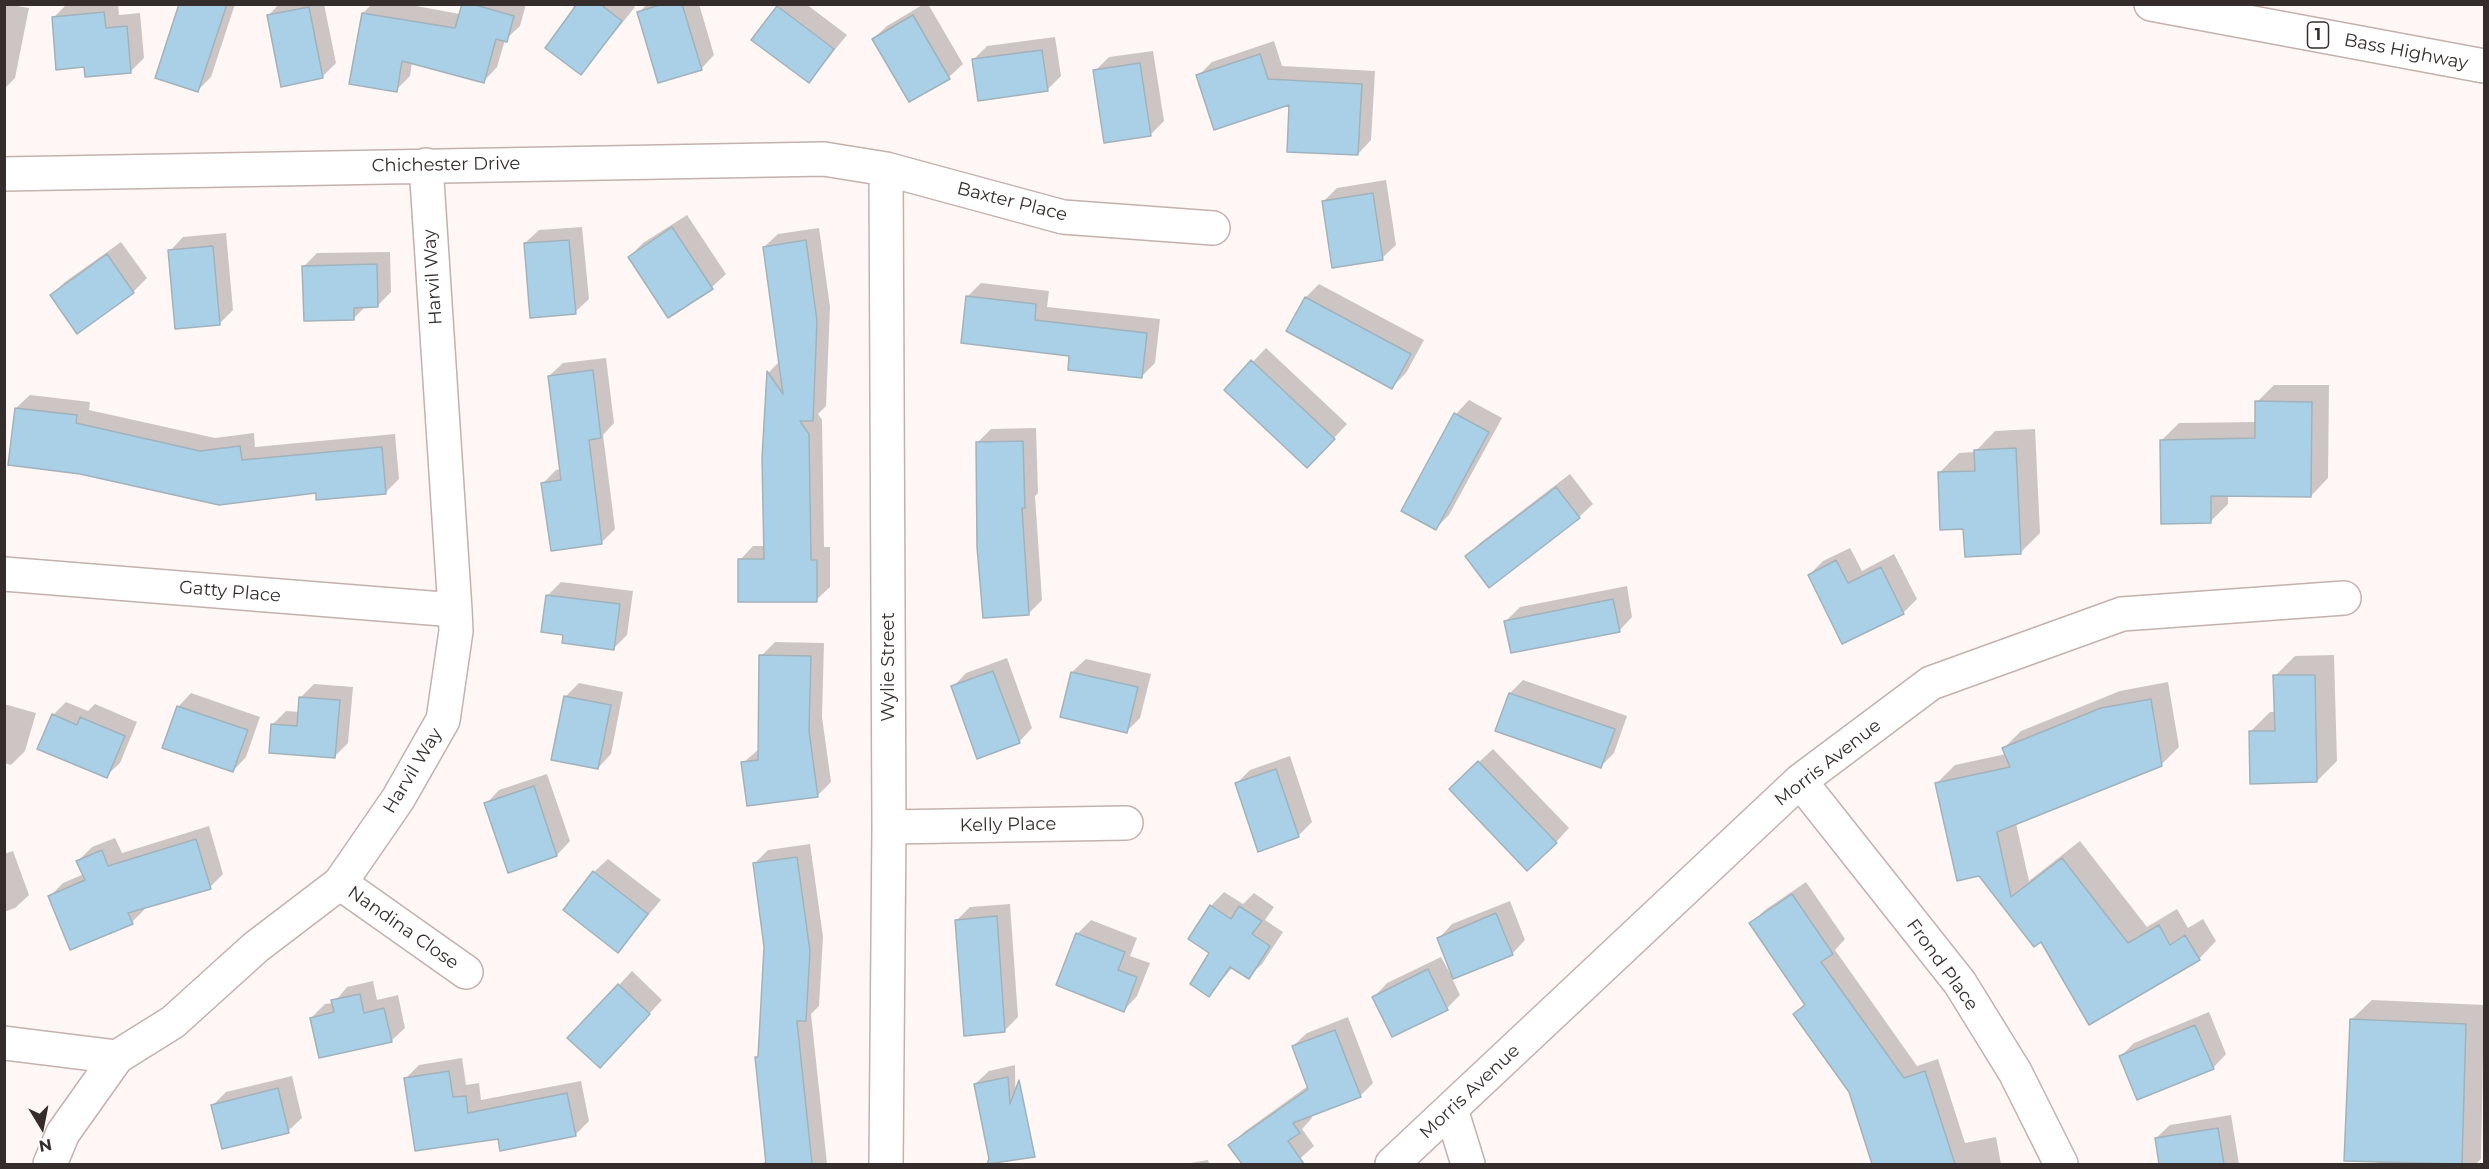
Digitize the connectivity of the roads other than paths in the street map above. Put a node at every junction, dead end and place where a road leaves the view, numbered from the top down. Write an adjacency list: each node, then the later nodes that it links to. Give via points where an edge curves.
1 (2151, 4): 2 (main road, Bass Highway / 1)
2 (2484, 66)
3 (426, 165): 4 (main road, Chichester Drive, via 824,159); 5 (main road, Chichester Drive); 9 (main road, Harvil Way)
4 (886, 169): 6 (main road, Baxter Place, via 1063,218); 12 (main road, Wylie Street)
5 (4, 174)
6 (1213, 228)
7 (4, 574): 9 (main road, Gatty Place)
8 (2344, 598): 10 (main road, Morris Avenue, via 2122,614 1931,683)
9 (455, 610): 13 (main road, Harvil Way, via 456,631 443,720 398,799)
10 (1800, 781): 17 (main road, Morris Avenue); 22 (main road, Frond Place, via 1960,984 2015,1072)
11 (1126, 823): 12 (main road, Kelly Place)
12 (889, 827): 19 (main road, Wylie Street)
13 (340, 883): 14 (main road, Nandina Close); 16 (main road, Harvil Way, via 255,947 173,1022)
14 (466, 972)
15 (4, 1043): 16 (main road)
16 (117, 1057): 18 (main road, Harvil Way, via 63,1133)
17 (1451, 1109): 20 (main road, Morris Avenue); 21 (main road)
18 (50, 1164)
19 (886, 1164)
20 (1392, 1164)
21 (1468, 1164)
22 (2061, 1164)

